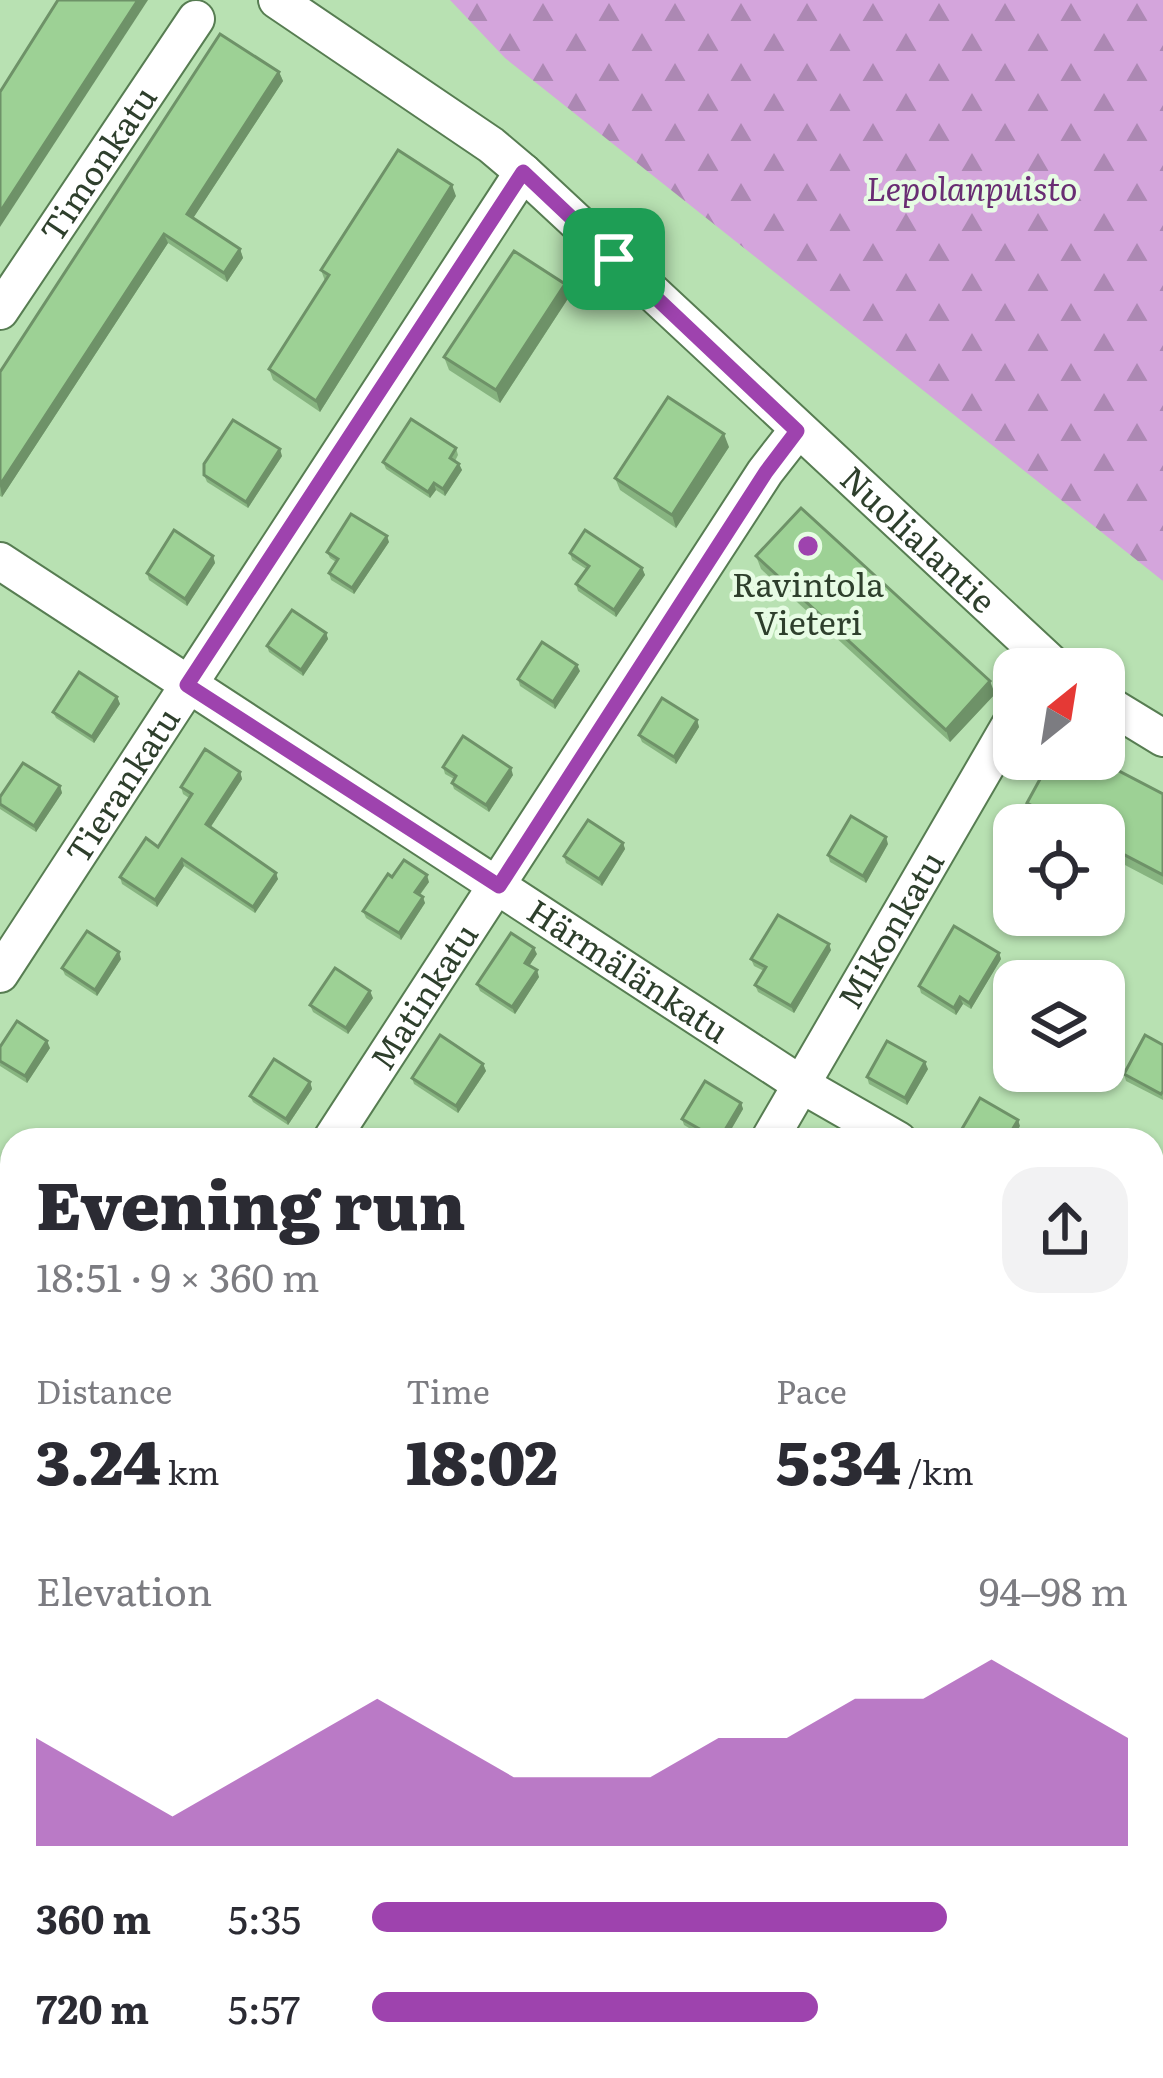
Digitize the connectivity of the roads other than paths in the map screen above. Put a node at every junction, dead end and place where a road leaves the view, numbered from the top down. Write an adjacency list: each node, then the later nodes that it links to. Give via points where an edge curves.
1 (277, 0): 3 (street, Nuolialantie)
2 (196, 19): 4 (street, Timonkatu)
3 (523, 172): 5 (street, Nuolialantie); 8 (street, Tierankatu)
4 (0, 310)
5 (797, 431): 7 (street, Nuolialantie); 12 (street, Matinkatu)
6 (0, 561): 8 (street, Härmälänkatu)
7 (1034, 648)
8 (187, 685): 12 (street, Härmälänkatu); 13 (street, Tierankatu)
9 (1125, 715): 10 (street)
10 (1163, 738)
11 (993, 754): 14 (street, Mikonkatu)
12 (499, 886): 14 (street, Härmälänkatu); 15 (street, Matinkatu)
13 (0, 974)
14 (802, 1085): 16 (street, Mikonkatu); 17 (street, Härmälänkatu)
15 (339, 1128)
16 (777, 1128)
17 (877, 1128)

